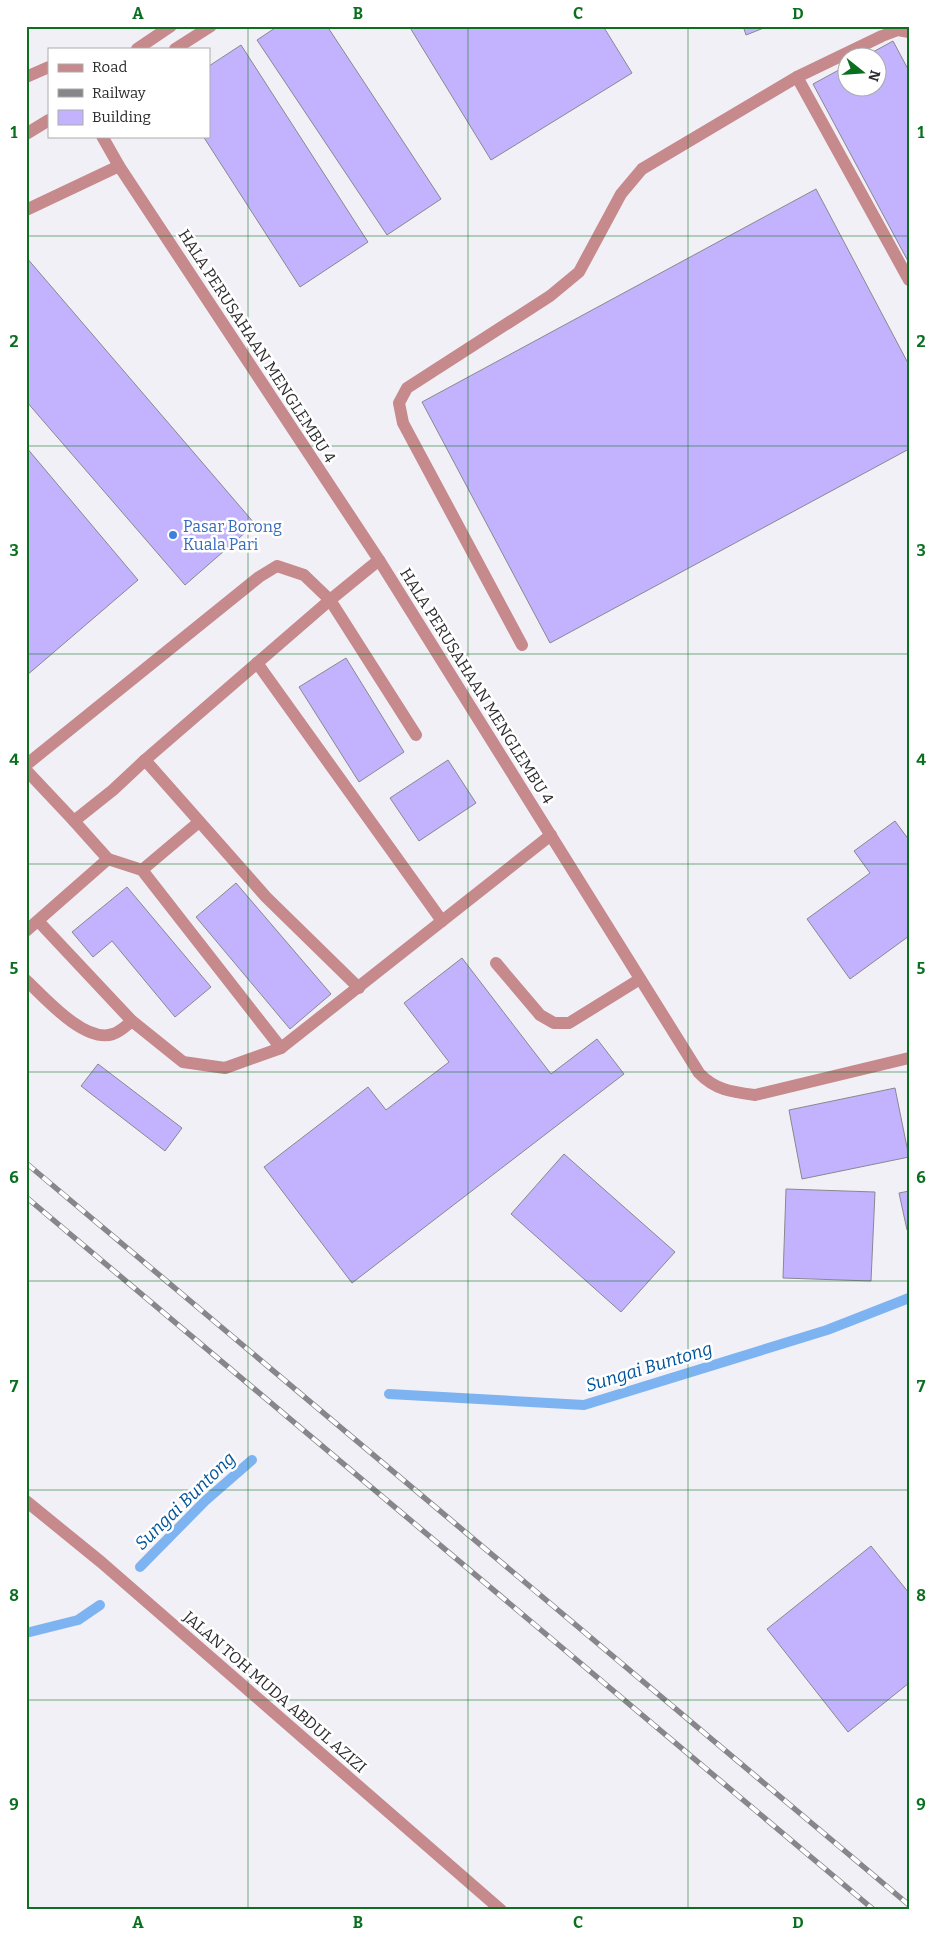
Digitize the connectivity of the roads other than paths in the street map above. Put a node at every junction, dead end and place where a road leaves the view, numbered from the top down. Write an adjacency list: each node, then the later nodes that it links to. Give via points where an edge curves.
1 (171, 26): 4 (street)
2 (210, 26): 5 (street)
3 (909, 32): 8 (street, via 898,30 882,36)
4 (138, 48)
5 (177, 48)
6 (48, 67): 7 (street)
7 (26, 77)
8 (797, 77): 14 (street); 17 (street, via 642,169 621,194 579,272 550,296 407,388 399,403 403,423)
9 (48, 121): 10 (street)
10 (31, 130)
11 (103, 138): 12 (street, HALA PERUSAHAAN MENGLEMBU 4)
12 (119, 166): 13 (street); 15 (street, HALA PERUSAHAAN MENGLEMBU 4)
13 (26, 210)
14 (909, 280)
15 (380, 560): 16 (street); 25 (street, HALA PERUSAHAAN MENGLEMBU 4)
16 (330, 600): 18 (street); 19 (street); 21 (street, via 304,575 277,566 259,577)
17 (522, 645)
18 (257, 663): 20 (street); 28 (street)
19 (416, 735)
20 (145, 760): 23 (street); 24 (street)
21 (26, 765)
22 (26, 770): 23 (street)
23 (74, 821): 26 (street)
24 (199, 822): 27 (street); 34 (street, via 266,897)
25 (550, 835): 28 (street); 32 (street, HALA PERUSAHAAN MENGLEMBU 4)
26 (108, 859): 27 (street); 29 (street)
27 (142, 870): 36 (street)
28 (442, 921): 34 (street)
29 (38, 922): 30 (street); 35 (street)
30 (26, 931)
31 (496, 963): 32 (street, via 540,1015 554,1023 569,1024)
32 (640, 979): 37 (street, HALA PERUSAHAAN MENGLEMBU 4, via 700,1073 709,1083 731,1092 755,1095)
33 (26, 980): 35 (street, via 64,1016 96,1034 113,1034)
34 (359, 988): 36 (street)
35 (132, 1021): 36 (street, via 183,1062 225,1068)
36 (281, 1048)
37 (909, 1058)
38 (26, 1501): 39 (street, JALAN TOH MUDA ABDUL AZIZI)
39 (501, 1910)

